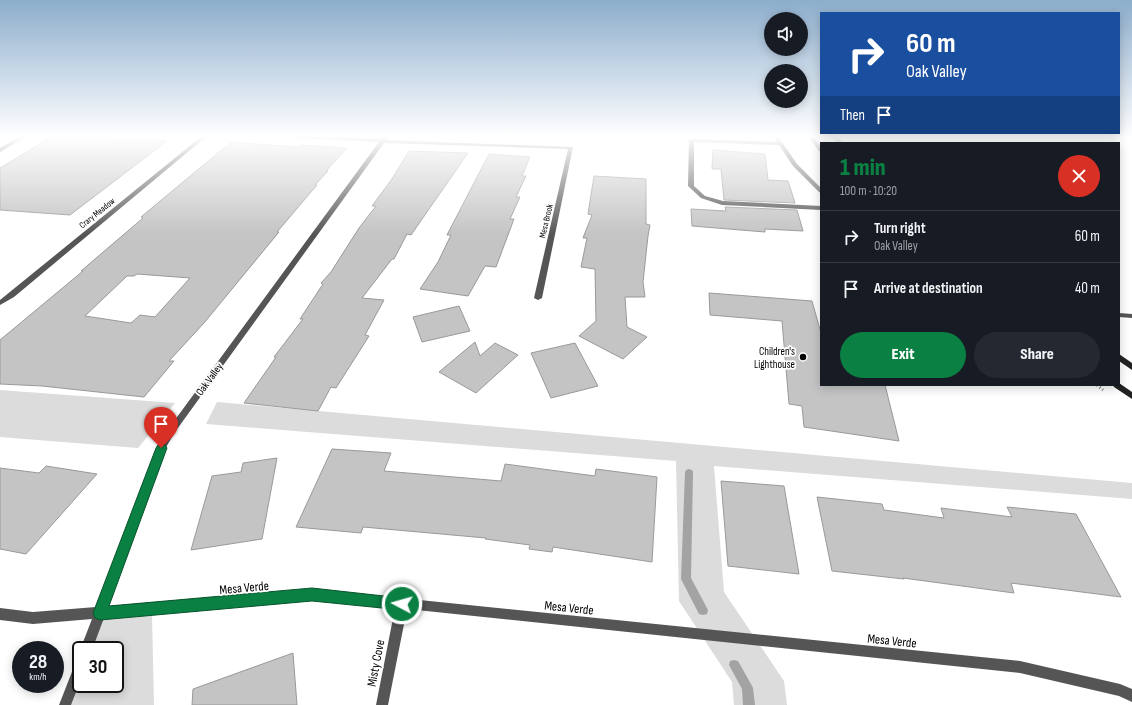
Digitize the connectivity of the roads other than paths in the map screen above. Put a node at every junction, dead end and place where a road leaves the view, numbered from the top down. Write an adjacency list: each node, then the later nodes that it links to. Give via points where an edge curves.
1 (166, 169): 9 (street, Crary Meadow)
2 (362, 169): 17 (street, Oak Valley, via 161,448)
3 (566, 169): 8 (street, Mesa Brook)
4 (691, 169): 7 (street, via 691,186 703,197 722,203)
5 (799, 169): 6 (street)
6 (820, 190)
7 (820, 208)
8 (538, 298)
9 (0, 303)
10 (1120, 315): 11 (street)
11 (1132, 316)
12 (1120, 358): 13 (main road)
13 (1132, 367)
14 (1118, 386): 15 (main road)
15 (1132, 396)
16 (402, 604): 17 (street, Mesa Verde, via 312,594); 21 (street, Mesa Verde, via 1020,667 1120,690); 23 (street, Misty Cove)
17 (100, 613): 18 (street, Mesa Verde, via 33,618); 19 (street, Oak Valley)
18 (0, 614)
19 (89, 641)
20 (72, 688): 22 (street)
21 (1132, 696)
22 (66, 705)
23 (382, 705)

